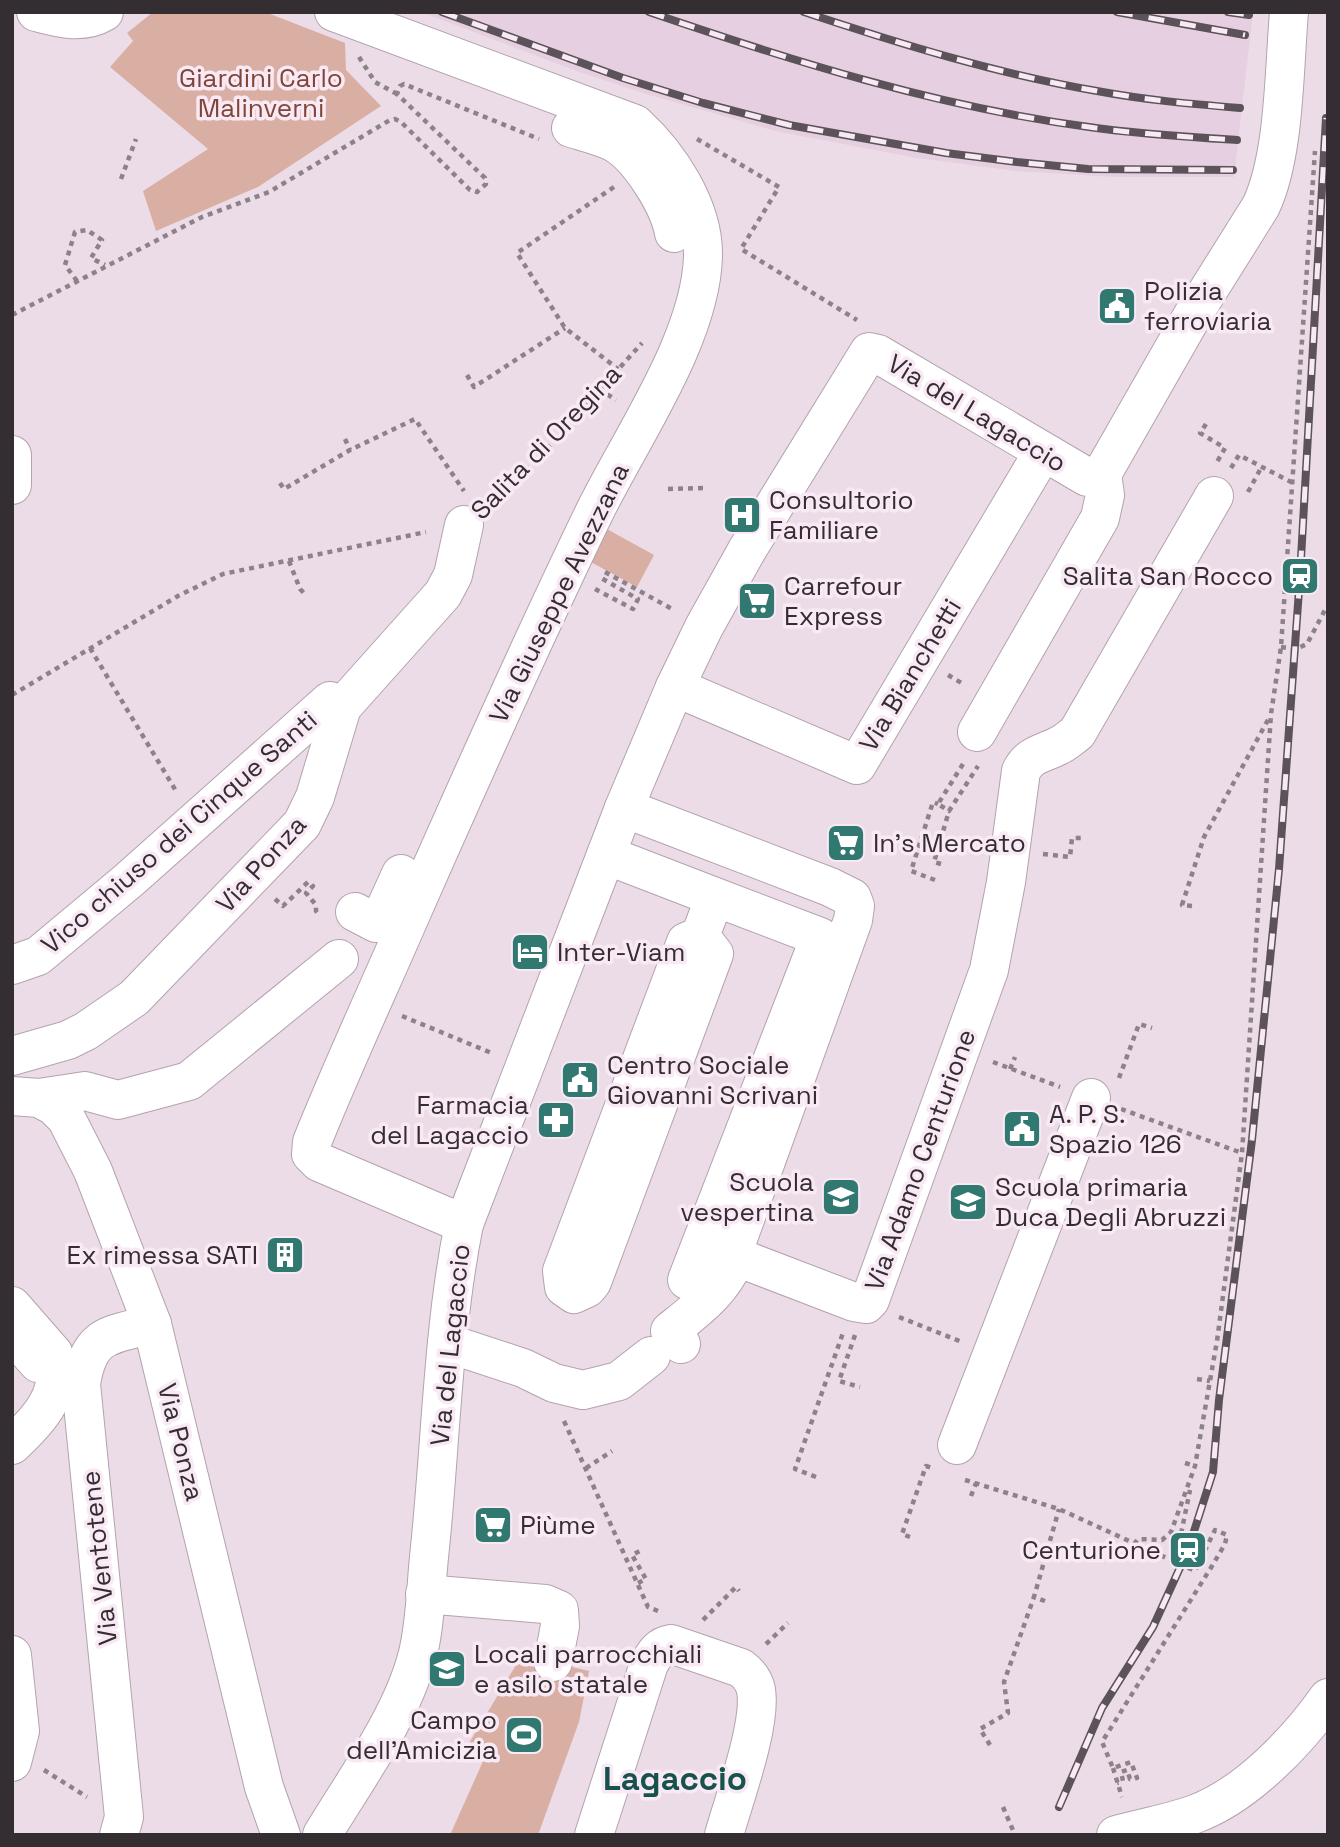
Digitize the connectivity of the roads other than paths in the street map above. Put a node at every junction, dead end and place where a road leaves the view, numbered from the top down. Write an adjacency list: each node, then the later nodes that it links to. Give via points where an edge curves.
1 (36, 12): 2 (street, via 75,20)
2 (104, 12)
3 (334, 12): 5 (street, Via Giuseppe Avezzana)
4 (1289, 12): 9 (street, Via del Lagaccio, via 1270,187)
5 (391, 46): 6 (street, via 564,125 614,142 660,196 673,227 677,255); 15 (street, Via Giuseppe Avezzana, via 635,124 669,160 701,232 701,277 692,312 660,391 595,512)
6 (670, 301)
7 (1043, 452): 9 (street, Via del Lagaccio, via 1087,477); 13 (street, Via Bianchetti, via 857,765); 13 (street, Via del Lagaccio, via 869,352 747,550)
8 (12, 455): 10 (street)
9 (1101, 474): 16 (street, via 1105,495 1100,518)
10 (12, 485)
11 (1214, 496): 28 (street, Via Adamo Centurione, via 1077,733 1058,747 1033,756 1021,771 989,970 870,1300 860,1303 747,1261)
12 (474, 519): 14 (street, Via Ponza, via 443,594)
13 (675, 687): 17 (street, Via del Lagaccio)
14 (342, 707): 23 (street, Vico chiuso dei Cinque Santi, via 330,701 48,948); 24 (street, Via Ponza, via 312,805 285,842 134,998 68,1040)
15 (501, 712): 20 (street, via 470,724 380,920); 27 (street, Via Giuseppe Avezzana, via 311,1148 319,1162)
16 (977, 732)
17 (624, 808): 18 (street, Via del Lagaccio); 28 (street, via 846,893 855,906 736,1244)
18 (606, 855): 19 (street); 27 (street, Via del Lagaccio)
19 (715, 897): 21 (street); 29 (street, via 820,937)
20 (338, 915)
21 (700, 936): 21 (street, via 686,942 562,1271 564,1287 574,1294 592,1282 714,954)
22 (339, 959): 26 (street, via 189,1081 118,1100 85,1091)
23 (12, 965)
24 (12, 1056)
25 (1104, 1091): 36 (street)
26 (25, 1097): 31 (street, Via Ponza, via 61,1111 66,1118 93,1171)
27 (464, 1224): 33 (street, Via del Lagaccio)
28 (738, 1253): 33 (street, via 712,1297 670,1331 666,1350 619,1381 583,1390)
29 (687, 1280)
30 (12, 1306): 34 (street)
31 (152, 1324): 43 (street, Via Ventotene, via 95,1344 81,1384 124,1817); 44 (street, Via Ponza, via 264,1787)
32 (12, 1334): 34 (street, via 38,1363 50,1362)
33 (447, 1343): 37 (street, Via del Lagaccio)
34 (53, 1353): 35 (street, via 51,1401)
35 (12, 1445)
36 (957, 1445)
37 (425, 1594): 39 (street, via 545,1604 559,1610); 45 (street, Via del Lagaccio, via 418,1656 404,1694)
38 (12, 1656): 41 (street)
39 (553, 1662)
40 (1328, 1698): 42 (street, via 1260,1774)
41 (16, 1746)
42 (1201, 1824): 48 (street)
43 (120, 1835)
44 (281, 1835)
45 (323, 1835)
46 (594, 1835): 47 (street, via 649,1664 657,1650 671,1644 741,1668 756,1691 755,1726)
47 (724, 1835)
48 (1116, 1835)

